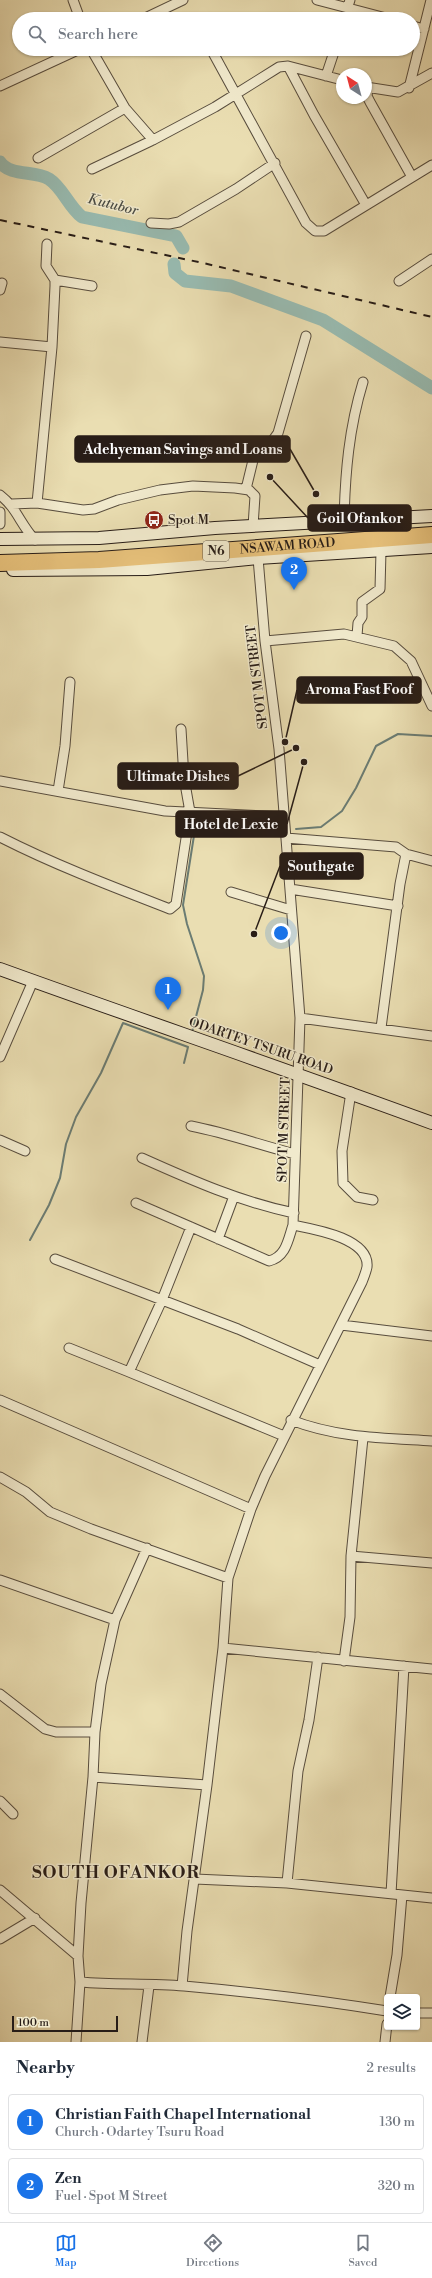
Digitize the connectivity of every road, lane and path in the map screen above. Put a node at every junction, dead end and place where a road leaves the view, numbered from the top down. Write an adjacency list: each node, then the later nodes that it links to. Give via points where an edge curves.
1 (73, 0): 6 (street)
2 (182, 0): 7 (street)
3 (317, 0): 5 (street)
4 (431, 0): 10 (street)
5 (349, 4): 8 (street)
6 (77, 12)
7 (157, 12)
8 (371, 12)
9 (420, 28): 10 (street)
10 (424, 29): 11 (street)
11 (420, 44)
12 (65, 56): 21 (street)
13 (96, 56): 26 (street)
14 (215, 56): 24 (street)
15 (333, 56): 19 (street)
16 (417, 56): 22 (street)
17 (288, 66): 19 (street); 24 (street, via 275,68); 33 (street)
18 (432, 73): 22 (street)
19 (326, 76): 20 (street)
20 (336, 78)
21 (0, 86)
22 (408, 88): 23 (street, via 398,92)
23 (372, 89)
24 (235, 94): 27 (street); 29 (street)
25 (371, 104): 32 (street)
26 (125, 108): 27 (street); 28 (street)
27 (153, 140): 31 (street)
28 (38, 158)
29 (275, 163): 33 (street, via 306,223 315,231 324,230); 34 (street, via 179,222)
30 (432, 165): 32 (street)
31 (92, 169)
32 (412, 177): 33 (street)
33 (366, 205)
34 (151, 224)
35 (47, 244): 37 (street, via 46,266)
36 (432, 259): 38 (street)
37 (55, 280): 39 (street); 42 (street)
38 (398, 281)
39 (92, 286)
40 (306, 336): 44 (street, via 278,433 273,440 255,452)
41 (0, 342): 42 (street)
42 (52, 347): 46 (street)
43 (363, 382): 50 (street, via 352,423 346,460)
44 (246, 489): 46 (street, via 193,486 160,490 83,510); 52 (street, via 252,492 255,498)
45 (0, 495): 47 (street)
46 (37, 503): 47 (street)
47 (12, 504): 56 (street, via 25,529)
48 (0, 512): 51 (street)
49 (432, 516): 50 (main road)
50 (344, 522): 52 (main road)
51 (0, 524)
52 (253, 526): 56 (main road, via 99,538)
53 (432, 526): 59 (highway, NSAWAM ROAD / N6, via 72,552)
54 (432, 536): 61 (highway, NSAWAM ROAD / N6, via 105,560)
55 (0, 539): 56 (main road)
56 (35, 540)
57 (432, 547): 58 (main road)
58 (381, 551): 60 (main road); 63 (street, via 381,585 378,591 362,602 362,618 358,623)
59 (0, 553)
60 (258, 558): 62 (main road, via 147,569); 64 (street, SPOT M STREET)
61 (0, 563)
62 (0, 571)
63 (357, 636): 64 (street, via 328,634); 66 (street, via 394,646 403,652 411,660)
64 (265, 640): 71 (street, SPOT M STREET, via 279,749)
65 (70, 682): 69 (street, via 65,746)
66 (432, 706)
67 (181, 730): 70 (street, via 184,778)
68 (0, 782): 69 (street)
69 (58, 791): 70 (street, via 165,811)
70 (190, 812): 71 (street); 72 (street, via 176,904 170,909 41,858)
71 (284, 817): 73 (street, SPOT M STREET)
72 (0, 837)
73 (286, 838): 74 (street, via 396,847); 76 (street, SPOT M STREET)
74 (406, 854): 75 (street); 78 (street)
75 (432, 861)
76 (290, 889): 78 (street); 79 (street, SPOT M STREET)
77 (231, 892): 79 (street)
78 (398, 906): 83 (street)
79 (291, 910): 82 (street, SPOT M STREET)
80 (0, 969): 81 (main road, ODARTEY TSURU ROAD)
81 (33, 981): 85 (street); 86 (main road, ODARTEY TSURU ROAD)
82 (300, 1018): 83 (street); 86 (street, SPOT M STREET)
83 (381, 1028): 84 (street)
84 (432, 1036)
85 (0, 1057)
86 (299, 1076): 87 (main road, ODARTEY TSURU ROAD); 92 (street, SPOT M STREET)
87 (351, 1092): 88 (main road, ODARTEY TSURU ROAD); 95 (street, via 342,1152 342,1183 357,1197)
88 (427, 1121)
89 (192, 1126): 92 (street, via 227,1133)
90 (0, 1140): 91 (street)
91 (25, 1151)
92 (295, 1154): 97 (street, SPOT M STREET)
93 (142, 1158): 94 (street, via 206,1187)
94 (234, 1196): 97 (street); 100 (street)
95 (373, 1200)
96 (136, 1203): 99 (street, SPOT M STREET)
97 (294, 1213): 98 (street, SPOT M STREET)
98 (293, 1225): 100 (street, SPOT M STREET, via 283,1253 276,1259 269,1260); 103 (street, via 338,1237 355,1244 363,1253 367,1266)
99 (191, 1226): 100 (street, SPOT M STREET); 102 (street)
100 (218, 1238)
101 (55, 1258): 102 (street)
102 (162, 1300): 106 (street, via 238,1329); 107 (street)
103 (341, 1324): 104 (street); 106 (street)
104 (432, 1336)
105 (68, 1348): 107 (street)
106 (320, 1365): 109 (street)
107 (129, 1372): 110 (street)
108 (0, 1400): 114 (street)
109 (291, 1420): 110 (street); 111 (street, via 320,1431)
110 (284, 1436): 114 (street)
111 (363, 1438): 112 (street); 116 (street)
112 (432, 1441)
113 (0, 1477): 115 (street, via 26,1492 50,1512)
114 (251, 1509): 118 (street)
115 (147, 1548): 118 (street); 120 (street)
116 (351, 1556): 117 (street); 123 (street, via 350,1617)
117 (432, 1563)
118 (228, 1578): 121 (street)
119 (0, 1580): 120 (street)
120 (115, 1620): 127 (street, via 102,1678)
121 (223, 1648): 122 (street); 129 (street)
122 (318, 1657): 123 (street); 133 (street, via 297,1781)
123 (344, 1661): 124 (street)
124 (404, 1666): 125 (street); 135 (street)
125 (432, 1669)
126 (0, 1694): 127 (street, via 45,1729 56,1732)
127 (95, 1732): 128 (street)
128 (93, 1777): 129 (street); 140 (street)
129 (207, 1785): 132 (street)
130 (0, 1801): 131 (street)
131 (13, 1814)
132 (195, 1879): 133 (street); 143 (street)
133 (287, 1883): 135 (street)
134 (0, 1890): 138 (street)
135 (391, 1894): 136 (street)
136 (402, 1895): 137 (street); 144 (street)
137 (432, 1898)
138 (35, 1918): 139 (street); 140 (street)
139 (0, 1939)
140 (78, 1956): 141 (street)
141 (80, 1982): 142 (street); 149 (street)
142 (149, 1986): 143 (street); 150 (street)
143 (182, 1986): 145 (street, via 302,1997)
144 (390, 1994)
145 (384, 2011)
146 (420, 2013): 147 (street)
147 (432, 2013)
148 (386, 2030): 151 (street)
149 (76, 2042)
150 (142, 2042)
151 (385, 2042)

